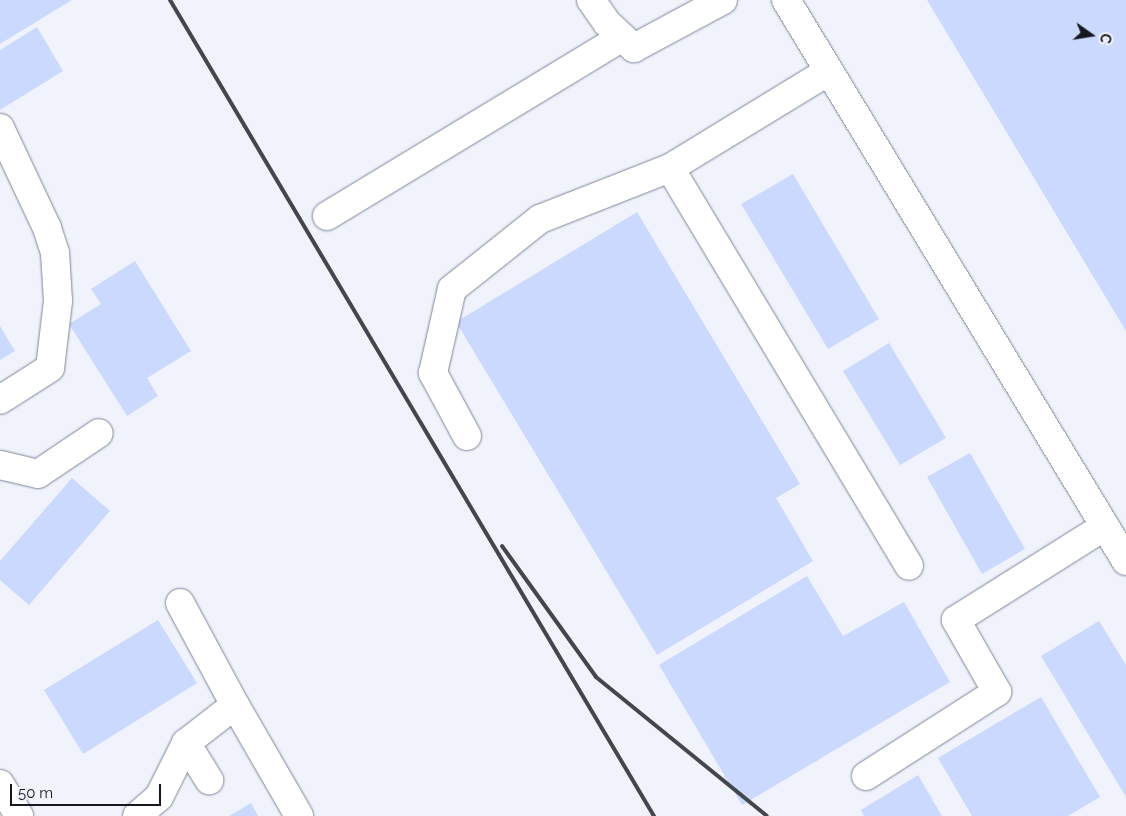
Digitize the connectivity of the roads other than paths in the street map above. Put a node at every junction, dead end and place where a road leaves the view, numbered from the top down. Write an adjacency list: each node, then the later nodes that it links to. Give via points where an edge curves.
1 (591, 0): 4 (street)
2 (723, 0): 4 (street, via 634,48)
3 (786, 0): 5 (street)
4 (622, 37): 8 (street)
5 (829, 71): 7 (street); 13 (street)
6 (0, 128): 9 (street, via 47,228 55,253 58,301 50,368)
7 (670, 168): 11 (street, via 540,219 452,289 433,372); 15 (street)
8 (327, 216)
9 (0, 400)
10 (99, 434): 12 (street, via 38,474)
11 (467, 436)
12 (0, 465)
13 (1105, 526): 14 (street); 19 (street, via 956,620 997,692)
14 (1126, 560)
15 (909, 566)
16 (180, 603): 17 (street)
17 (235, 705): 18 (street); 24 (street)
18 (186, 743): 20 (street); 23 (street, via 159,797)
19 (866, 776)
20 (209, 780)
21 (0, 784): 22 (street)
22 (19, 816)
23 (138, 816)
24 (299, 816)

